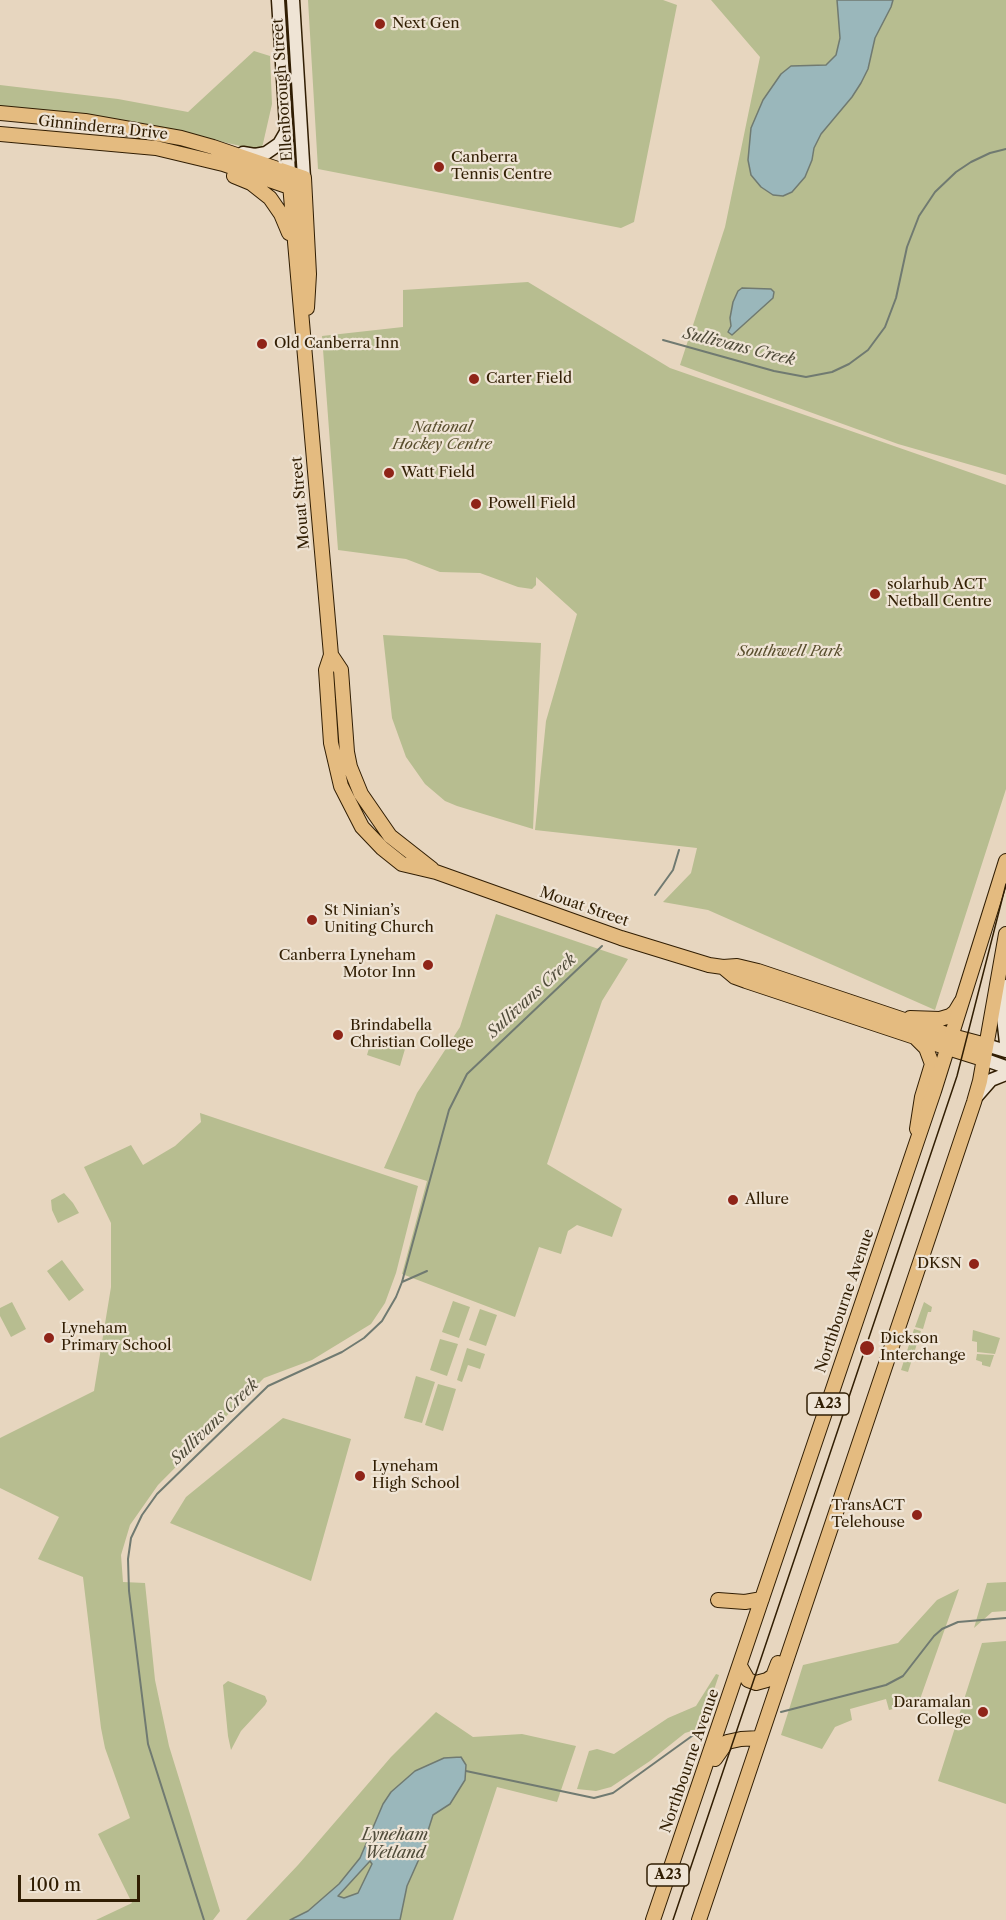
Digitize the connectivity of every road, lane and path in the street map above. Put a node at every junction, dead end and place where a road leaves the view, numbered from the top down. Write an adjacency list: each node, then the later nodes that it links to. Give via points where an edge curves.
1 (278, 0): 4 (main road, Ellenborough Street)
2 (292, 0): 8 (main road, Ellenborough Street)
3 (0, 113): 7 (main road, Ginninderra Drive, via 85,121)
4 (286, 132): 7 (main road, via 276,147 263,154); 9 (main road, Ellenborough Street)
5 (0, 134): 6 (main road, Ginninderra Drive)
6 (104, 143): 9 (main road, Ginninderra Drive, via 156,148); 11 (main road, via 245,180 273,202)
7 (213, 147): 9 (main road, Ginninderra Drive)
8 (304, 178): 9 (main road, Ginninderra Drive); 10 (main road, Mouat Street)
9 (289, 180): 10 (main road, Ginninderra Drive); 11 (main road, Mouat Street)
10 (305, 193): 12 (main road, Mouat Street, via 309,274)
11 (294, 245): 12 (main road, Mouat Street)
12 (305, 348): 13 (main road, Mouat Street)
13 (331, 655): 14 (main road, Mouat Street, via 341,670 347,752); 15 (main road, Mouat Street, via 327,670 331,743 336,772)
14 (361, 794): 15 (main road); 17 (main road, Mouat Street, via 390,836)
15 (348, 801): 17 (main road, Mouat Street, via 362,826 382,848 402,864)
16 (1006, 861): 21 (main road, Northbourne Avenue / A23)
17 (436, 873): 19 (main road, Mouat Street, via 621,938)
18 (1006, 934): 27 (main road, A23)
19 (723, 967): 22 (main road, Mouat Street, via 758,971); 23 (main road, Mouat Street, via 746,981)
20 (1006, 986): 25 (main road)
21 (963, 999): 22 (main road, via 955,1012 940,1019); 24 (main road, Northbourne Avenue / A23)
22 (893, 1018): 24 (main road, Mouat Street)
23 (915, 1036): 24 (main road, Mouat Street); 31 (main road, via 926,1048 932,1064)
24 (950, 1042): 27 (main road, Mouat Street); 31 (main road, Northbourne Avenue / A23)
25 (1006, 1043)
26 (1006, 1051): 27 (main road)
27 (985, 1052): 28 (main road); 30 (main road, A23)
28 (1006, 1067)
29 (1006, 1074): 30 (main road, via 991,1080)
30 (974, 1102): 32 (main road, A23)
31 (914, 1148): 33 (main road, Northbourne Avenue / A23)
32 (810, 1589): 35 (main road, via 773,1676 756,1683 748,1680); 36 (main road, A23)
33 (762, 1599): 34 (main road); 35 (main road, Northbourne Avenue / A23)
34 (718, 1600)
35 (740, 1666): 37 (main road, Northbourne Avenue / A23)
36 (760, 1738): 37 (main road, via 727,1742); 39 (main road, A23)
37 (705, 1769): 38 (main road, Northbourne Avenue / A23)
38 (653, 1920)
39 (699, 1920)

